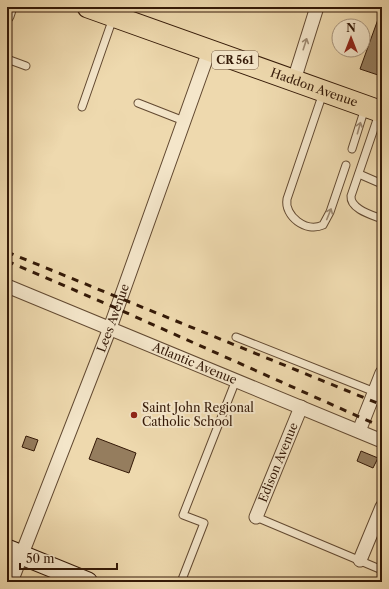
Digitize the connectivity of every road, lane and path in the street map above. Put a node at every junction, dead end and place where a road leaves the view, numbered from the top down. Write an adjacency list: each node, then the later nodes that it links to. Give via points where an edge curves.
1 (10, 7): 4 (street)
2 (317, 7): 8 (street, one-way to 2)
3 (99, 10): 5 (main road, Haddon Avenue / CR 561); 11 (lane)
4 (7, 16)
5 (209, 51): 8 (main road, Haddon Avenue / CR 561); 13 (street, Lees Avenue)
6 (7, 59): 7 (lane)
7 (26, 66)
8 (294, 80): 9 (main road, Haddon Avenue / CR 561)
9 (324, 91): 12 (main road, Haddon Avenue / CR 561); 15 (lane, one-way to 15, via 287,199 288,212 293,218 313,228 323,225)
10 (138, 103): 13 (lane)
11 (82, 107)
12 (376, 110): 14 (lane, one-way to 12); 16 (lane)
13 (184, 121): 20 (street, Lees Avenue)
14 (352, 149)
15 (346, 165)
16 (359, 174): 17 (lane); 18 (lane, via 351,203 369,215)
17 (382, 184)
18 (382, 219)
19 (7, 286): 20 (street, Atlantic Avenue)
20 (110, 328): 22 (street, Atlantic Avenue); 29 (street, Lees Avenue)
21 (236, 337): 23 (lane)
22 (236, 380): 24 (street, Atlantic Avenue); 34 (lane, via 183,515 204,523)
23 (380, 382): 25 (street)
24 (301, 407): 25 (street, Atlantic Avenue); 28 (street, Edison Avenue)
25 (360, 431): 26 (street, Atlantic Avenue)
26 (382, 440)
27 (382, 507): 30 (street)
28 (256, 517): 30 (lane)
29 (14, 552): 32 (street, Lees Avenue); 33 (street)
30 (360, 560): 31 (lane)
31 (382, 570)
32 (11, 582)
33 (88, 582)
34 (181, 582)

